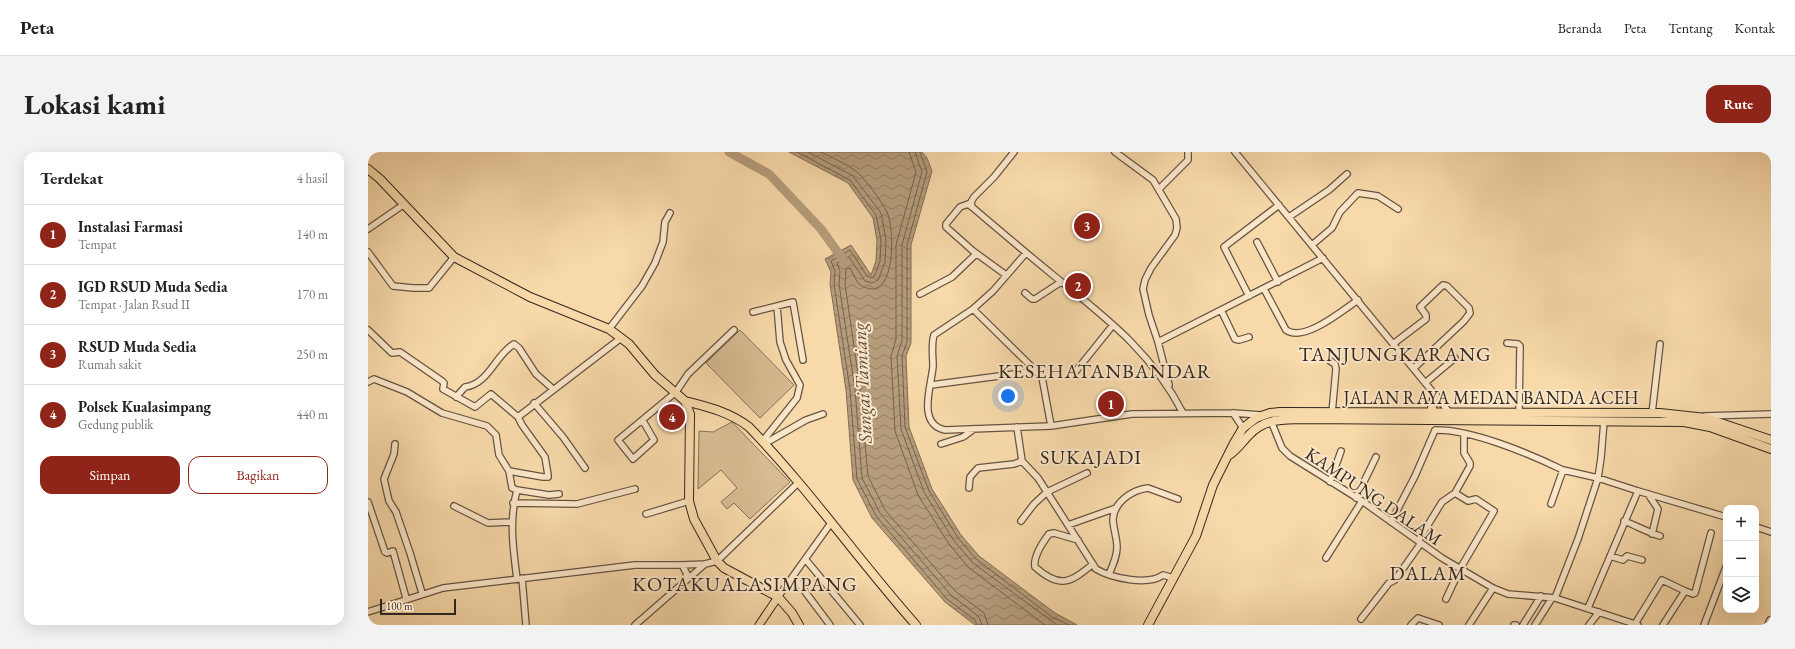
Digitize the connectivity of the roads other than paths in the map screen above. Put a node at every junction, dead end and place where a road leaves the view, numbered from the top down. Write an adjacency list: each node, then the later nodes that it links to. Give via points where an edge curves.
1 (1014, 152): 10 (street, via 974,197)
2 (1115, 152): 7 (street, via 1153,180)
3 (1188, 152): 7 (street, via 1188,160)
4 (1235, 152): 9 (street)
5 (368, 169): 8 (highway)
6 (1347, 174): 13 (street)
7 (1159, 189): 40 (street, via 1173,212 1177,228 1174,238 1145,280 1144,296)
8 (403, 205): 14 (street); 20 (highway)
9 (1279, 205): 13 (street); 28 (street, via 1225,246)
10 (972, 207): 18 (street); 19 (street, via 968,204 963,205 946,225)
11 (1398, 210): 16 (street, via 1378,196 1358,193 1340,212 1334,225)
12 (670, 213): 35 (street, via 665,222 663,242 655,263 642,286)
13 (1290, 217): 16 (street)
14 (368, 229)
15 (1256, 242): 24 (street)
16 (1312, 245): 21 (street)
17 (368, 252): 20 (street, via 393,286 425,289 431,287)
18 (1026, 253): 22 (street); 23 (street)
19 (976, 254): 22 (street); 27 (street, via 952,277)
20 (454, 257): 35 (highway, via 530,297)
21 (1323, 258): 24 (street); 29 (street)
22 (1006, 275): 31 (street)
23 (1061, 282): 26 (street, via 1035,299); 34 (street)
24 (1278, 282): 25 (street)
25 (1264, 289): 28 (street); 29 (street, via 1286,330 1292,333 1321,324)
26 (1025, 293)
27 (920, 294)
28 (1249, 296): 32 (street)
29 (1358, 300): 41 (street)
30 (777, 306): 33 (street); 45 (street, via 791,302 794,304); 85 (street, via 780,342 786,360 800,385 800,391)
31 (973, 309): 48 (street); 52 (street, via 934,335)
32 (1221, 310): 38 (street, via 1235,339); 40 (street)
33 (753, 312)
34 (1114, 325): 49 (street); 53 (street, via 1146,356)
35 (609, 329): 39 (highway)
36 (368, 330): 57 (street, via 392,353 398,352 406,356 442,381 443,390)
37 (734, 330): 55 (street, via 688,374)
38 (1249, 337)
39 (621, 338): 54 (street); 55 (highway, via 655,375)
40 (1158, 342): 53 (street)
41 (1393, 344): 47 (street); 47 (street, via 1426,318 1420,307 1443,285 1469,308 1470,313 1464,321)
42 (1507, 344): 65 (street, via 1520,346)
43 (1660, 344): 66 (street)
44 (1455, 358): 51 (street)
45 (803, 360)
46 (1330, 361): 64 (street, via 1336,368)
47 (1414, 368): 51 (street)
48 (1037, 371): 52 (street); 78 (street, via 1043,378)
49 (1076, 371)
50 (368, 382): 95 (street, via 374,379 381,381 407,392 442,413 487,426 496,435 499,455)
51 (1425, 383): 56 (street)
52 (931, 385): 81 (street, via 927,405 937,427 945,430)
53 (1170, 388): 62 (street)
54 (553, 389): 57 (street, via 536,374 514,344 481,379 473,386 465,387); 59 (street)
55 (676, 392): 58 (highway); 75 (street)
56 (1435, 396): 61 (highway); 73 (street)
57 (456, 397): 71 (street, via 475,407 491,394)
58 (685, 400): 60 (highway); 67 (highway)
59 (534, 403): 71 (street); 93 (street)
60 (701, 405): 67 (highway); 85 (highway, via 739,419)
61 (1431, 412): 72 (highway, JALAN RAYA MEDAN BANDA ACEH); 73 (highway, JALAN RAYA MEDAN BANDA ACEH)
62 (1183, 413): 63 (street); 78 (street, via 1132,414)
63 (1234, 413): 70 (street); 80 (street)
64 (1332, 413): 70 (highway, JALAN RAYA MEDAN BANDA ACEH, via 1280,412); 72 (highway, JALAN RAYA MEDAN BANDA ACEH)
65 (1519, 413): 66 (highway, JALAN RAYA MEDAN BANDA ACEH); 73 (highway, JALAN RAYA MEDAN BANDA ACEH)
66 (1652, 413): 74 (highway, JALAN RAYA MEDAN BANDA ACEH)
67 (690, 414): 110 (highway)
68 (823, 414): 85 (street)
69 (1771, 414): 74 (street)
70 (1261, 415): 80 (highway, JALAN RAYA MEDAN BANDA ACEH)
71 (518, 416): 95 (street, via 545,457 548,477)
72 (1382, 416): 73 (highway, JALAN RAYA MEDAN BANDA ACEH); 76 (highway, JALAN RAYA MEDAN BANDA ACEH)
73 (1448, 416): 77 (highway, JALAN RAYA MEDAN BANDA ACEH); 82 (street)
74 (1694, 416): 84 (highway, JALAN RAYA MEDAN BANDA ACEH, via 1727,424)
75 (643, 420): 75 (street, via 654,440 633,459 618,441)
76 (1271, 421): 90 (highway, JALAN RAYA MEDAN BANDA ACEH, via 1255,429); 98 (street, KAMPUNG DALAM, via 1286,453)
77 (1604, 421): 88 (highway, JALAN RAYA MEDAN BANDA ACEH, via 1694,424); 97 (street)
78 (1051, 426): 79 (street)
79 (1017, 427): 81 (street); 92 (street)
80 (1243, 428): 90 (highway, JALAN RAYA MEDAN BANDA ACEH)
81 (974, 429): 87 (street, via 964,437)
82 (1447, 430): 83 (street); 122 (street, via 1434,432)
83 (1464, 434): 94 (street, via 1539,459); 105 (street, via 1464,452 1470,465)
84 (1771, 440)
85 (763, 443): 99 (highway)
86 (395, 444): 149 (street, via 394,454 384,478 389,501 396,512)
87 (941, 444)
88 (1771, 449)
89 (1341, 451): 98 (street)
90 (1229, 455): 144 (highway, JALAN RAYA MEDAN BANDA ACEH, via 1213,485 1196,536)
91 (1376, 457): 108 (street)
92 (1022, 461): 100 (street, via 978,468 970,477); 104 (street, via 1036,474)
93 (585, 468)
94 (1563, 470): 97 (street); 114 (street)
95 (509, 471): 102 (street, via 512,488)
96 (1087, 473): 104 (street)
97 (1598, 478): 103 (street); 153 (street, via 1578,539)
98 (1330, 482): 108 (street, KAMPUNG DALAM)
99 (798, 483): 123 (highway); 136 (street)
100 (969, 488)
101 (635, 489): 113 (street, via 578,504)
102 (517, 490): 106 (street, via 548,495); 113 (street)
103 (1638, 491): 107 (street); 120 (street)
104 (1047, 492): 119 (street); 124 (street)
105 (1455, 493): 131 (street, via 1443,501); 140 (street, via 1466,500 1476,499 1494,511)
106 (559, 494)
107 (1647, 494): 118 (street); 128 (street, via 1658,509)
108 (1356, 498): 111 (street, KAMPUNG DALAM)
109 (1178, 499): 116 (street, via 1152,488 1145,488 1123,499)
110 (689, 501): 117 (street); 136 (highway, via 694,519)
111 (1362, 501): 122 (street, KAMPUNG DALAM); 133 (street)
112 (368, 502): 152 (street, via 385,552 393,551)
113 (513, 503): 121 (street)
114 (1551, 504)
115 (454, 506): 121 (street, via 488,523)
116 (1116, 508): 124 (street); 141 (street, via 1113,519 1116,558)
117 (646, 514)
118 (1723, 516)
119 (1021, 521)
120 (1624, 521): 128 (street); 132 (street)
121 (511, 522): 145 (street)
122 (1391, 522): 131 (street, KAMPUNG DALAM)
123 (831, 523): 134 (street); 166 (highway)
124 (1068, 525): 130 (street)
125 (1759, 528): 126 (street)
126 (1771, 532)
127 (1711, 533): 148 (street, via 1695,593)
128 (1652, 534): 129 (street)
129 (1660, 536)
130 (1078, 540): 138 (street); 138 (street, via 1049,534 1040,548 1035,567 1064,582 1077,578)
131 (1419, 542): 140 (street, KAMPUNG DALAM); 158 (street, via 1395,580 1389,583)
132 (1610, 556): 135 (street, via 1623,560 1627,556); 155 (street)
133 (1326, 558)
134 (806, 560): 143 (street); 165 (street)
135 (1642, 560)
136 (717, 561): 137 (street); 151 (highway, via 744,581)
137 (704, 564): 139 (street); 146 (street)
138 (1093, 564): 141 (street, via 1100,572)
139 (682, 565): 145 (street, via 635,565); 146 (street, via 687,574)
140 (1460, 569): 147 (street, KAMPUNG DALAM); 154 (street)
141 (1110, 574): 144 (street, via 1136,581 1153,581 1163,575)
142 (1723, 575): 175 (street)
143 (794, 577): 151 (street); 164 (street)
144 (1173, 578): 167 (highway, JALAN RAYA MEDAN BANDA ACEH)
145 (520, 579): 149 (street); 160 (street)
146 (683, 582): 161 (street)
147 (1493, 588): 150 (street, KAMPUNG DALAM, via 1508,594); 170 (street)
148 (1686, 592): 159 (street, via 1660,580); 174 (street)
149 (422, 593): 152 (street)
150 (1540, 596): 153 (street, KAMPUNG DALAM); 171 (street)
151 (778, 597): 162 (main road); 163 (highway)
152 (406, 598): 156 (street)
153 (1554, 598): 155 (street, KAMPUNG DALAM); 172 (street)
154 (1446, 599)
155 (1588, 608): 157 (street, KAMPUNG DALAM)
156 (368, 612)
157 (1599, 612): 159 (street, KAMPUNG DALAM); 173 (street)
158 (1361, 619)
159 (1636, 624)
160 (526, 625)
161 (635, 625)
162 (759, 625)
163 (799, 625)
164 (830, 625)
165 (860, 625)
166 (916, 625)
167 (1148, 625)
168 (1412, 625): 169 (street, via 1418,618)
169 (1439, 625)
170 (1469, 625)
171 (1523, 625)
172 (1535, 625)
173 (1589, 625)
174 (1663, 625)
175 (1704, 625)

